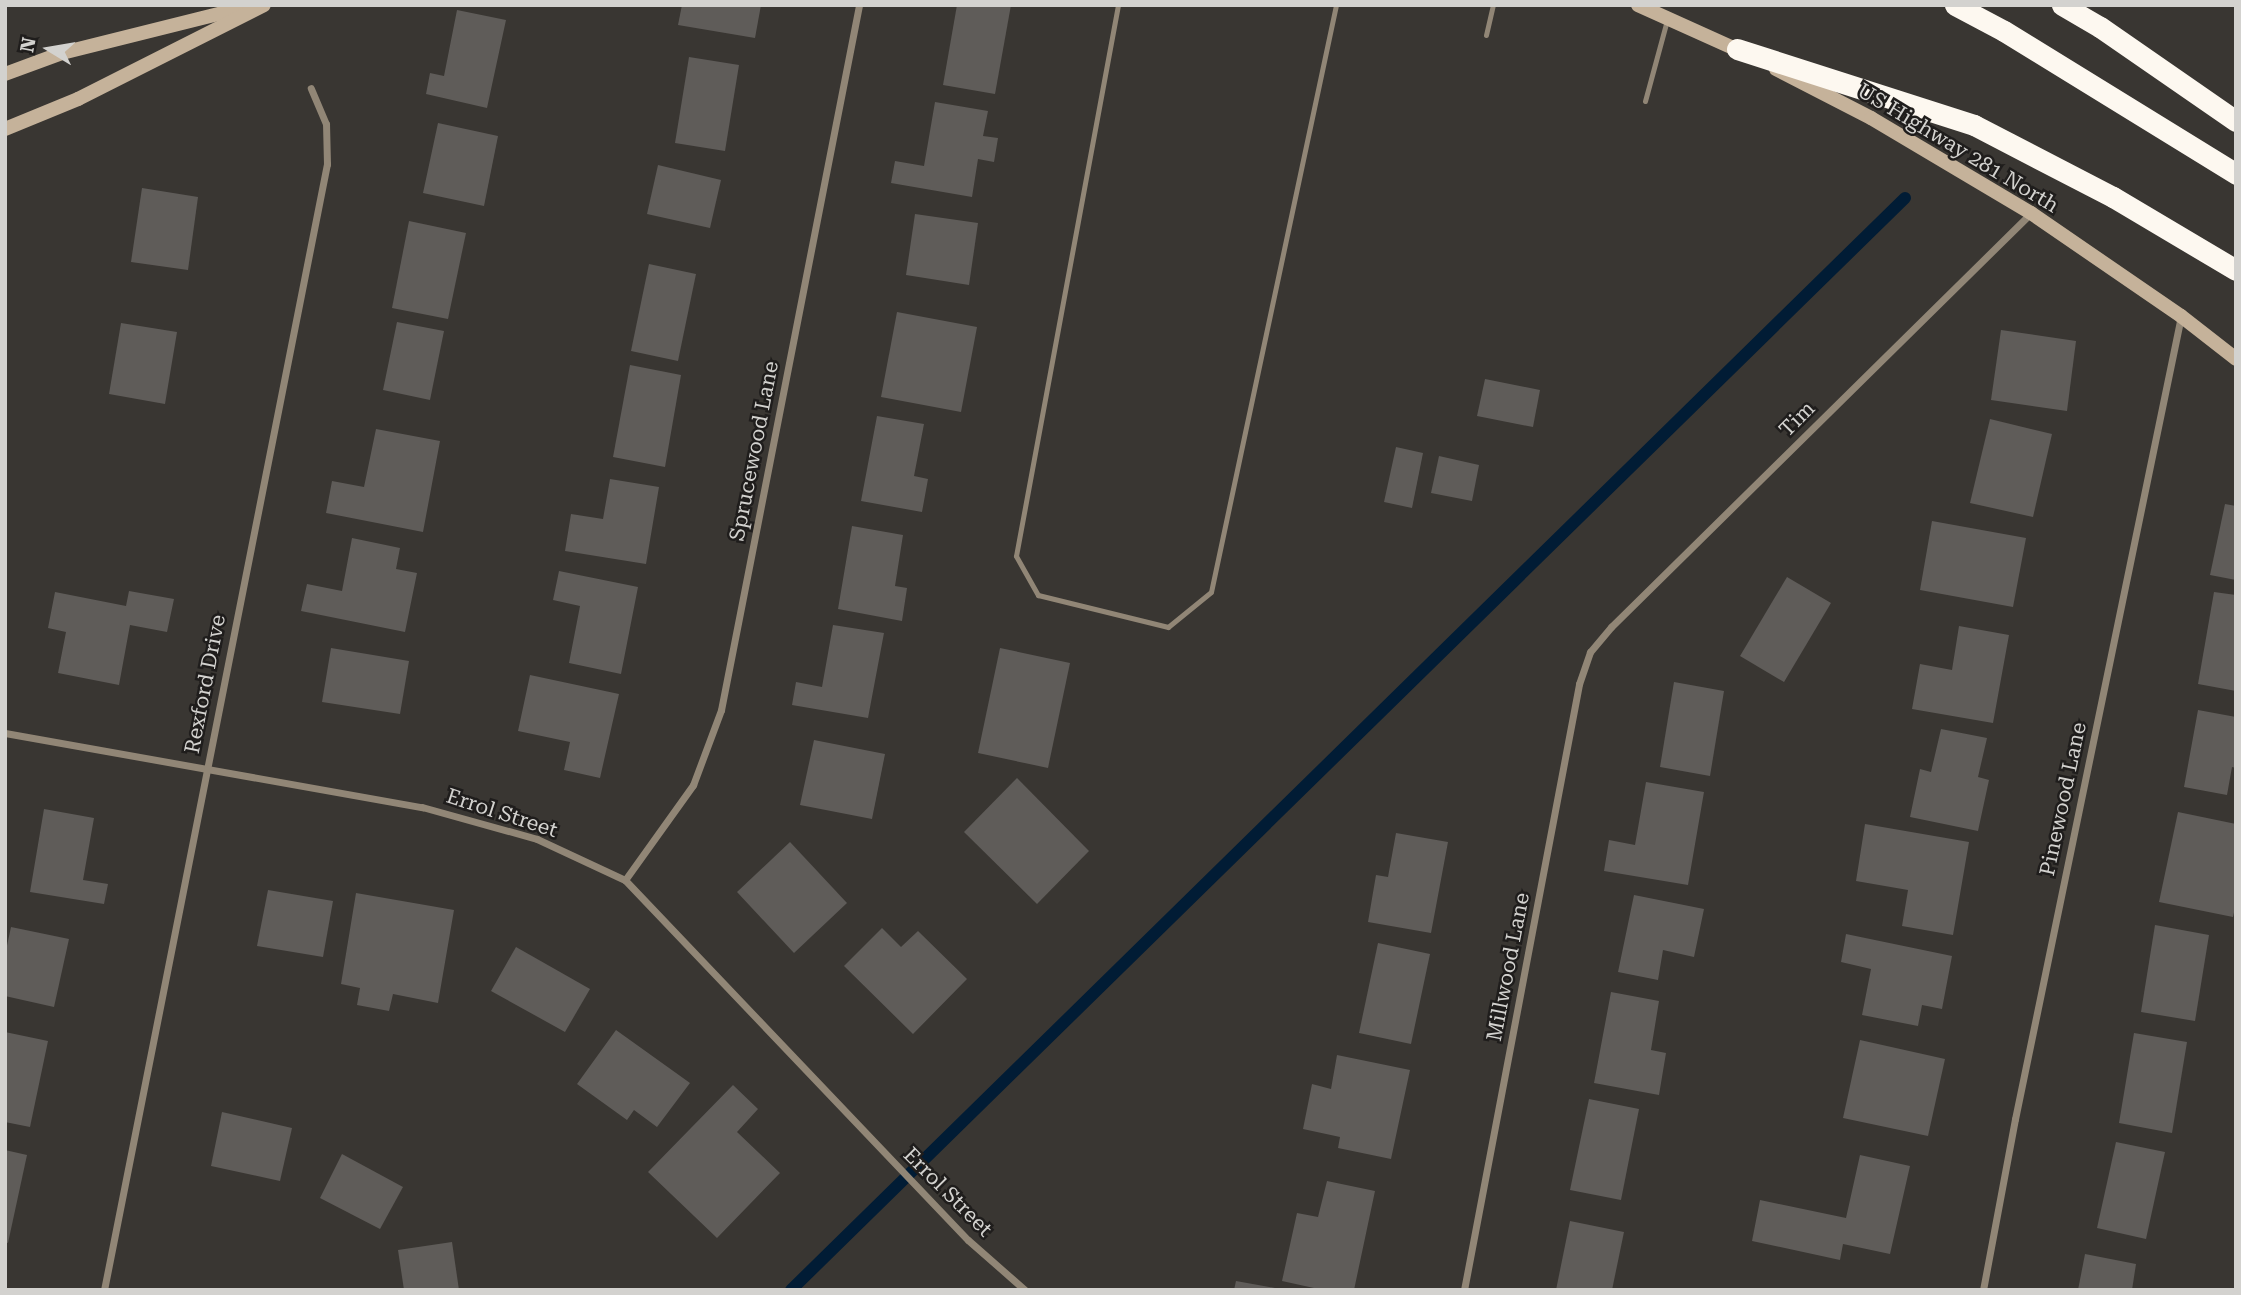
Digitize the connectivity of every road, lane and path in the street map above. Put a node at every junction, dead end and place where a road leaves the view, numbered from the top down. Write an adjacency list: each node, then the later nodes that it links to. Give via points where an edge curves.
1 (254, 5): 13 (main road, via 62,52)
2 (264, 5): 17 (main road, via 78,99)
3 (859, 5): 26 (street, Sprucewood Lane, via 721,710 693,785)
4 (1118, 5): 5 (lane, via 1016,556 1038,595 1168,627 1211,592)
5 (1336, 5)
6 (1493, 5): 11 (lane)
7 (1639, 5): 10 (main road, US Highway 281 North)
8 (1955, 5): 18 (highway)
9 (2062, 5): 16 (highway)
10 (1668, 17): 12 (main road, US Highway 281 North); 15 (lane)
11 (1486, 35)
12 (1737, 49): 19 (main road, US Highway 281 North, via 1871,118); 20 (highway, via 1974,125 2113,197)
13 (5, 74)
14 (311, 88): 25 (street, Rexford Drive, via 326,124 327,164)
15 (1645, 102)
16 (2236, 121)
17 (5, 129)
18 (2236, 174)
19 (2031, 213): 21 (main road, US Highway 281 North); 23 (street, Tim)
20 (2236, 270)
21 (2181, 316): 22 (main road, US Highway 281 North); 30 (street, Pinewood Lane)
22 (2236, 359)
23 (1590, 652): 29 (street, Millwood Lane, via 1579,684)
24 (5, 733): 25 (street, Errol Street)
25 (206, 770): 26 (street, Errol Street, via 422,807 537,839); 27 (street, Rexford Drive)
26 (625, 880): 28 (street, Errol Street, via 968,1240)
27 (104, 1290)
28 (1025, 1290)
29 (1464, 1290)
30 (1983, 1290)

